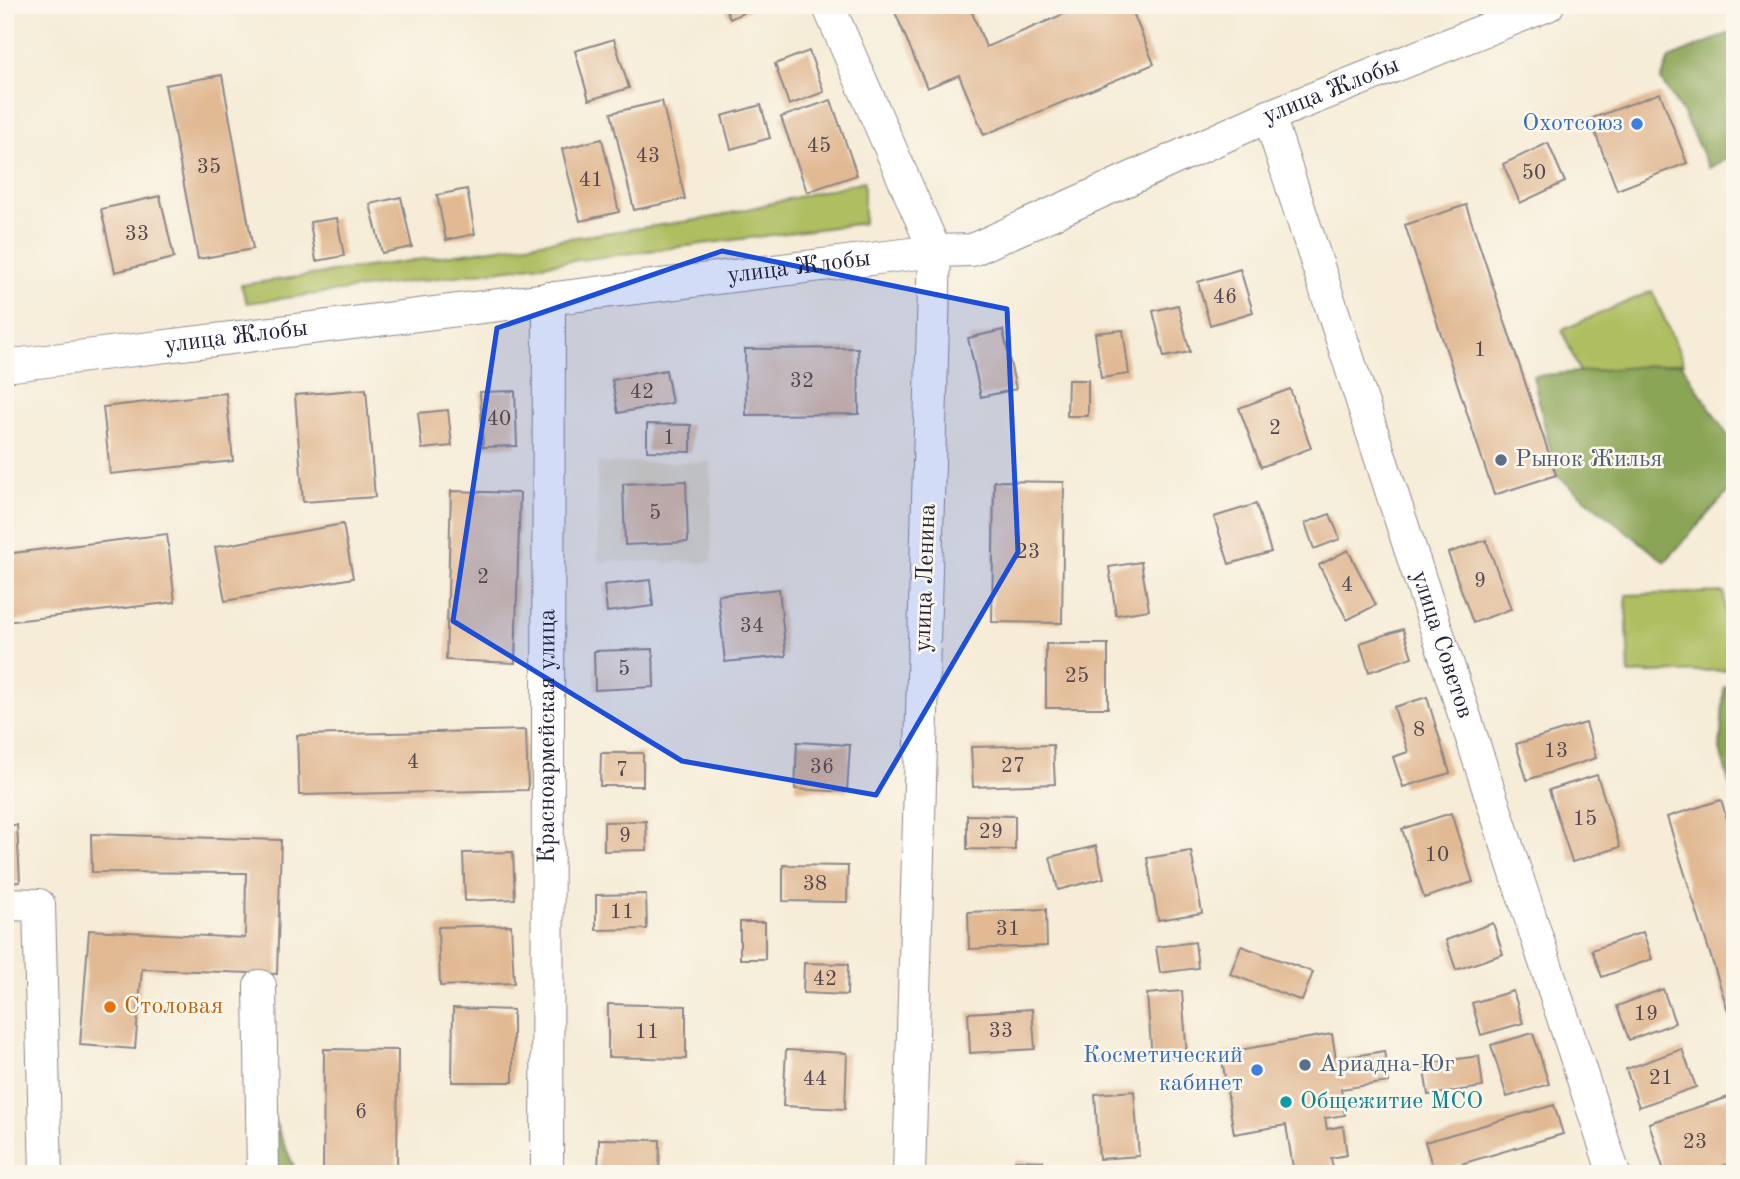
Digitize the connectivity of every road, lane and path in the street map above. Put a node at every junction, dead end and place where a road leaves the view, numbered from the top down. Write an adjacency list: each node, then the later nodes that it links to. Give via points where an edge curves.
1 (828, 5): 4 (street, улица Ленина)
2 (1548, 5): 3 (street, улица Жлобы)
3 (1269, 116): 4 (street, улица Жлобы, via 972,250); 13 (street, улица Советов)
4 (935, 251): 5 (street, улица Жлобы); 12 (street, улица Ленина)
5 (549, 298): 6 (street, улица Жлобы); 11 (street, Красноармейская улица)
6 (5, 366)
7 (5, 904): 9 (street, via 39,905)
8 (260, 986): 10 (street)
9 (46, 1174)
10 (263, 1174)
11 (547, 1174)
12 (909, 1174)
13 (1614, 1174)

